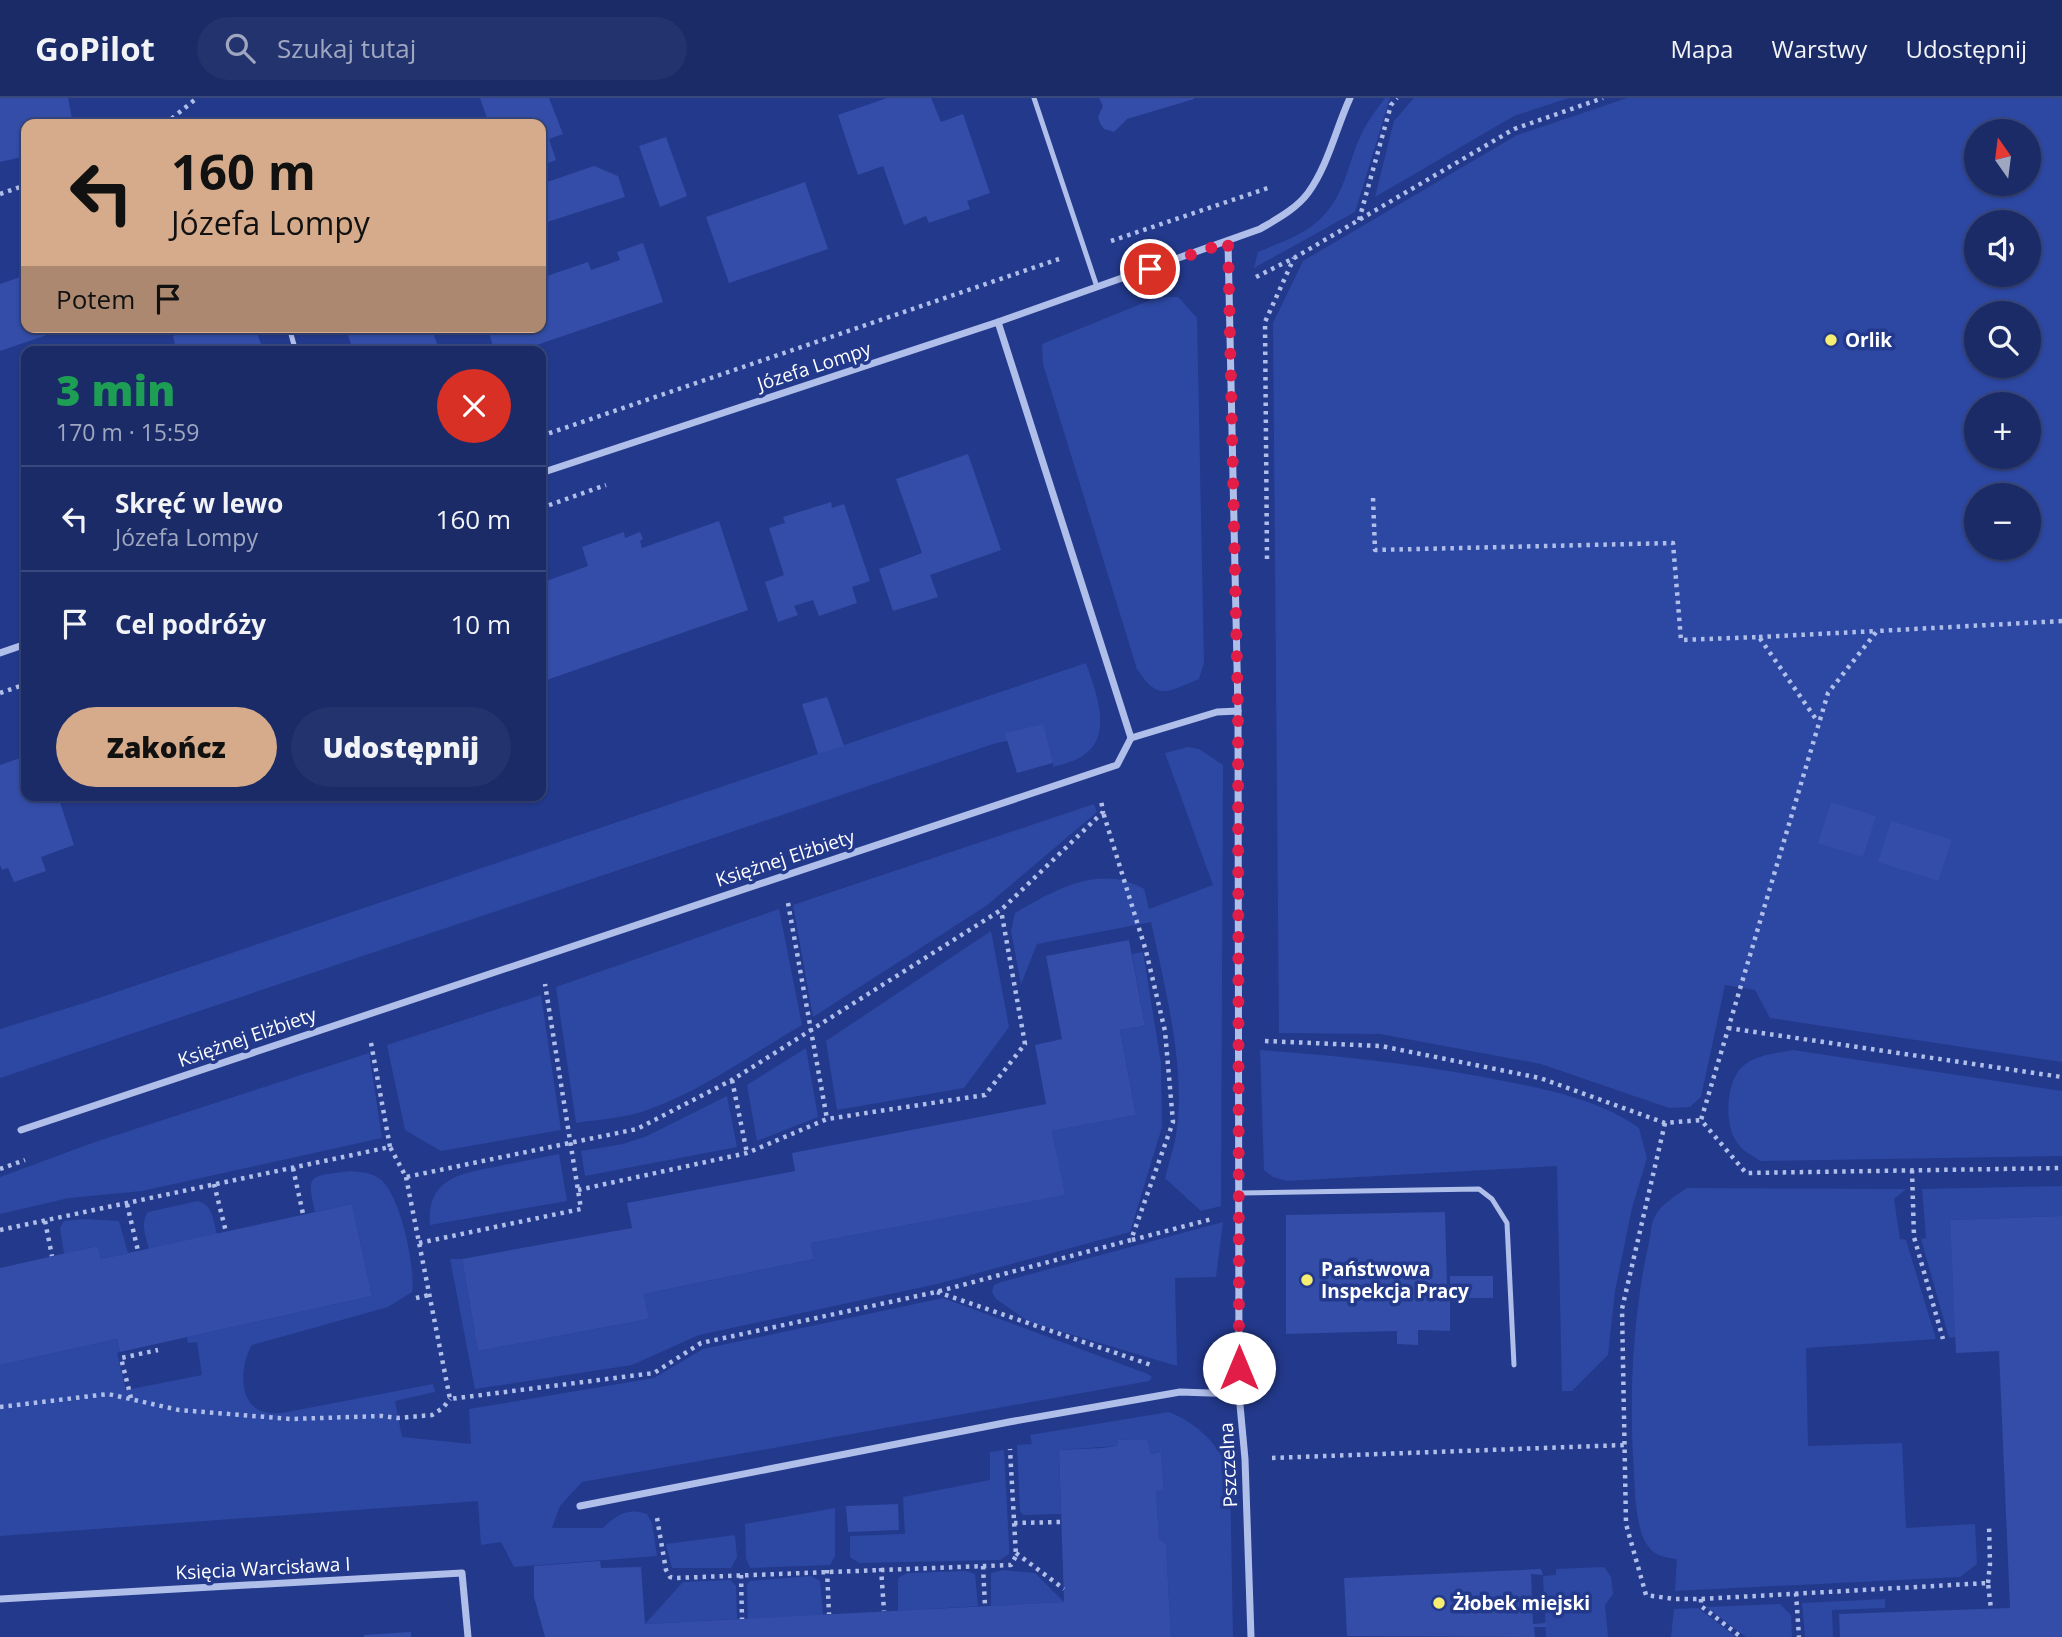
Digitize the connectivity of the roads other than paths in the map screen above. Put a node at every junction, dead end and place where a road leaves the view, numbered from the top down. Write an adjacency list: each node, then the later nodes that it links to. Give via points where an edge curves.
1 (1034, 98): 4 (lane)
2 (1350, 98): 3 (street, Józefa Lompy, via 1307,194 1288,212)
3 (1228, 242): 4 (street, Józefa Lompy); 9 (street, Pszczelna)
4 (1097, 287): 5 (street, Józefa Lompy)
5 (998, 322): 6 (street, Józefa Lompy); 10 (street)
6 (546, 471)
7 (21, 647): 8 (street)
8 (0, 653)
9 (1238, 711): 10 (street, via 1217,712); 12 (street, Pszczelna)
10 (1131, 738): 11 (street, Księżnej Elżbiety, via 1117,765)
11 (21, 1130)
12 (1240, 1194): 13 (lane, via 1479,1189 1492,1199 1507,1223); 14 (street, Pszczelna)
13 (1514, 1365)
14 (1239, 1394): 15 (street, via 1180,1392); 18 (street, Pszczelna)
15 (580, 1506)
16 (0, 1599): 17 (street, Księcia Warcisława I, via 462,1573)
17 (468, 1637)
18 (1251, 1637)

